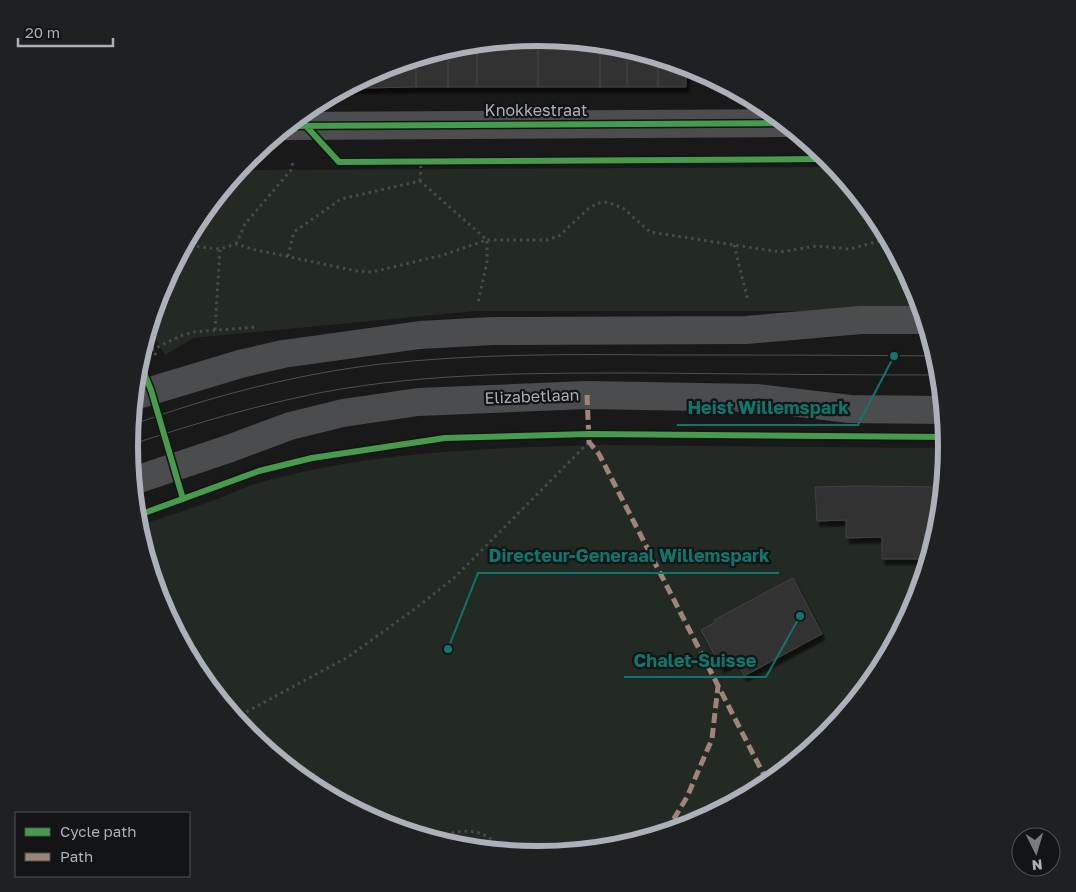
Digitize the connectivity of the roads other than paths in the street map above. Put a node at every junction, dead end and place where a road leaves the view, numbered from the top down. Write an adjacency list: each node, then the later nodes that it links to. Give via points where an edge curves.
1 (771, 122): 2 (street, Knokkestraat)
2 (299, 126)
3 (918, 320): 4 (main road, via 861,320 746,330 492,331 420,335 283,354)
4 (142, 394)
5 (936, 410): 6 (main road, Elizabetlaan, via 850,409 756,398 597,395 418,402 343,413 290,426)
6 (140, 479)

